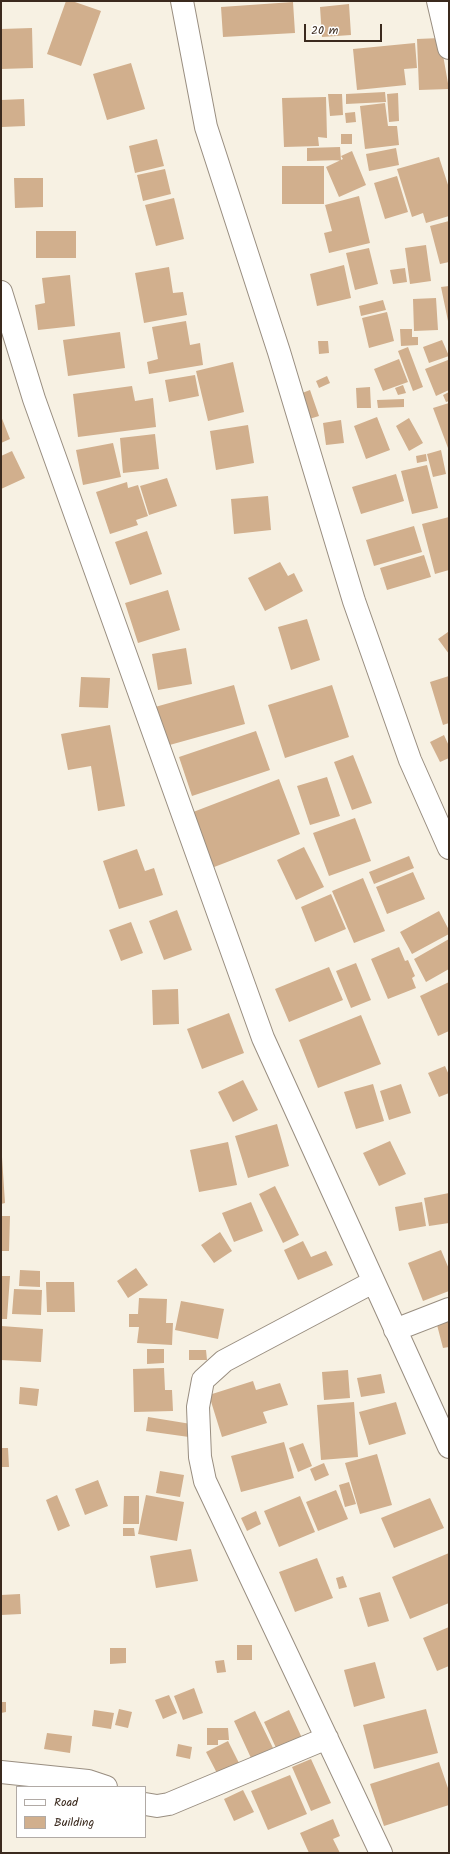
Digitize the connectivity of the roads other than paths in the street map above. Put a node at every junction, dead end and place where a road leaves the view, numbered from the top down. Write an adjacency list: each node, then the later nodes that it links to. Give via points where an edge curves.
1 (182, 1): 5 (street, via 206,127 279,352 354,601 410,760)
2 (438, 1): 3 (street)
3 (449, 48)
4 (1, 292): 6 (street, via 34,399 263,1038)
5 (449, 848)
6 (373, 1282): 8 (street); 10 (street, via 224,1361 203,1380 198,1407 200,1457 205,1481)
7 (449, 1309): 8 (street)
8 (395, 1330): 9 (street)
9 (449, 1447)
10 (327, 1738): 13 (street, via 169,1804); 14 (street)
11 (1, 1772): 12 (street, via 43,1775)
12 (97, 1784)
13 (146, 1804)
14 (381, 1853)

